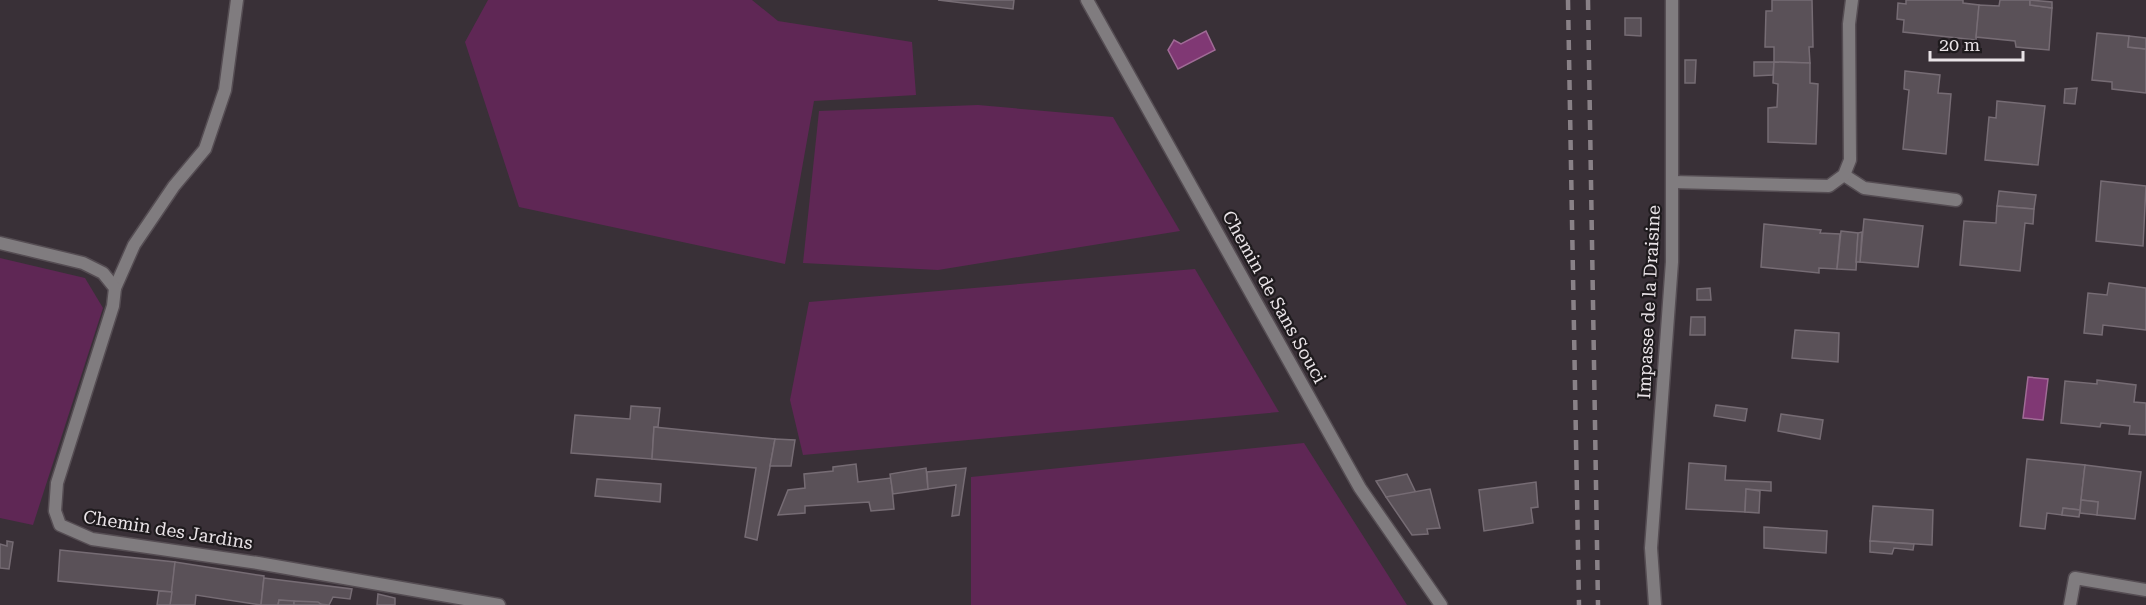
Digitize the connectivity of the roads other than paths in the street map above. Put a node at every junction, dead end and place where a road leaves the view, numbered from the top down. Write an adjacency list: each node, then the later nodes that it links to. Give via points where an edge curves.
1 (237, 0): 9 (street, via 225,90 205,149 134,245)
2 (1087, 0): 12 (street, Chemin de Sans Souci, via 1360,488)
3 (1672, 0): 6 (street, Impasse de la Draisine)
4 (1852, 0): 5 (street, via 1850,160)
5 (1844, 175): 6 (street, via 1829,186); 7 (street, via 1864,188)
6 (1672, 182): 13 (street, Impasse de la Draisine, via 1672,262 1651,548)
7 (1956, 200)
8 (0, 243): 9 (street, via 83,263 103,273)
9 (115, 288): 11 (street, Chemin des Jardins, via 110,316 57,483 55,511 60,525 92,539)
10 (2146, 590): 14 (street, via 2075,578)
11 (499, 605)
12 (1441, 605)
13 (1655, 605)
14 (2070, 605)

